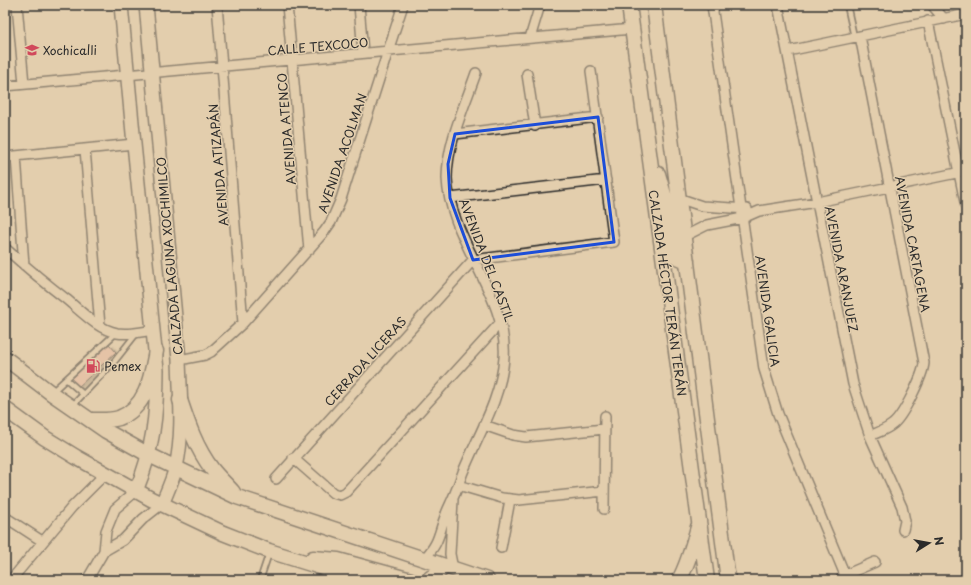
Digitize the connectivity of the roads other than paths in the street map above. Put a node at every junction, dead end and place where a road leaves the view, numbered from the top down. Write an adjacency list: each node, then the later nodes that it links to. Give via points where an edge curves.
1 (17, 5): 33 (street)
2 (121, 5): 32 (main road, CALZADA LAGUNA XOCHIMILCO)
3 (146, 5): 29 (main road, CALZADA LAGUNA XOCHIMILCO)
4 (217, 5): 27 (street, AVENIDA ATIZAPÁN)
5 (287, 5): 25 (street, AVENIDA ATENCO)
6 (359, 5): 24 (street)
7 (403, 5): 22 (street, AVENIDA ACOLMAN)
8 (540, 5): 21 (street)
9 (629, 5): 19 (main road, CALZADA HÉCTOR TERÁN TERÁN)
10 (645, 5): 26 (main road, via 648,32)
11 (654, 5): 26 (main road, CALZADA HÉCTOR TERÁN TERÁN)
12 (712, 5): 49 (street, AVENIDA GALICIA)
13 (778, 5): 23 (street, AVENIDA ARANJUEZ)
14 (847, 5): 20 (lane)
15 (932, 5): 17 (street)
16 (966, 14): 17 (street)
17 (944, 18): 18 (street)
18 (928, 21): 20 (street); 43 (street)
19 (632, 29): 21 (street, CALLE TEXCOCO); 39 (main road, CALZADA HÉCTOR TERÁN TERÁN)
20 (857, 36): 23 (street); 45 (street, AVENIDA CARTAGENA)
21 (530, 38): 22 (street, CALLE TEXCOCO)
22 (388, 51): 24 (street, CALLE TEXCOCO); 55 (street, AVENIDA ACOLMAN, via 341,199 331,222)
23 (788, 51): 48 (street, AVENIDA ARANJUEZ)
24 (363, 53): 25 (street, CALLE TEXCOCO)
25 (292, 60): 27 (street, CALLE TEXCOCO); 55 (street, AVENIDA ATENCO)
26 (662, 64): 47 (main road, CALZADA HÉCTOR TERÁN TERÁN)
27 (222, 66): 29 (street, CALLE TEXCOCO); 59 (street, AVENIDA ATIZAPÁN)
28 (591, 71): 35 (street)
29 (152, 73): 32 (street, CALLE TEXCOCO); 67 (main road, CALZADA LAGUNA XOCHIMILCO)
30 (476, 73): 37 (street, AVENIDA DEL CASTIL)
31 (527, 74): 36 (street)
32 (127, 75): 33 (street, CALLE TEXCOCO); 38 (main road, CALZADA LAGUNA XOCHIMILCO)
33 (24, 84): 34 (street, CALLE TEXCOCO)
34 (5, 86)
35 (598, 118): 36 (street); 44 (street)
36 (535, 126): 37 (street)
37 (455, 134): 46 (street, AVENIDA DEL CASTIL, via 448,164)
38 (134, 144): 40 (street); 62 (main road, CALZADA LAGUNA XOCHIMILCO)
39 (648, 146): 57 (main road, via 664,192 673,254); 93 (main road, CALZADA HÉCTOR TERÁN TERÁN)
40 (86, 150): 41 (street); 61 (street)
41 (16, 156): 42 (street); 58 (street)
42 (5, 157)
43 (963, 172): 45 (street); 50 (street)
44 (606, 180): 46 (street); 56 (street, via 614,242)
45 (890, 186): 48 (street); 78 (street, AVENIDA CARTAGENA, via 924,363 921,375 898,418 886,429)
46 (450, 198): 56 (street, AVENIDA DEL CASTIL)
47 (678, 198): 49 (street, via 702,206); 53 (main road, CALZADA HÉCTOR TERÁN TERÁN)
48 (817, 202): 51 (street); 78 (street, AVENIDA ARANJUEZ, via 853,384)
49 (742, 207): 51 (street); 52 (street, AVENIDA GALICIA)
50 (966, 207)
51 (759, 211): 52 (street)
52 (743, 218): 53 (street, via 707,225); 103 (street, AVENIDA GALICIA, via 762,355 770,392)
53 (683, 237): 57 (main road, CALZADA HÉCTOR TERÁN TERÁN)
54 (5, 248): 58 (street)
55 (309, 250): 59 (street, AVENIDA ACOLMAN)
56 (473, 260): 60 (street, AVENIDA DEL CASTIL); 80 (street, CERRADA LICERAS)
57 (686, 261): 113 (main road, CALZADA HÉCTOR TERÁN TERÁN)
58 (24, 265): 61 (street)
59 (243, 323): 67 (street, AVENIDA ACOLMAN, via 211,352)
60 (500, 323): 76 (street, AVENIDA DEL CASTIL, via 504,340 502,375); 80 (street, via 346,492 340,495 333,492)
61 (100, 326): 63 (street)
62 (153, 330): 64 (street); 65 (main road, CALZADA LAGUNA XOCHIMILCO)
63 (116, 333): 64 (street); 68 (lane)
64 (136, 334): 70 (lane, via 114,362)
65 (156, 351): 75 (main road, via 149,384 138,405 118,418); 79 (main road, CALZADA LAGUNA XOCHIMILCO, via 157,393 154,433)
66 (5, 358): 69 (main road)
67 (178, 360): 71 (main road, CALZADA LAGUNA XOCHIMILCO)
68 (66, 379): 69 (lane); 70 (lane)
69 (51, 393): 72 (main road)
70 (83, 394): 72 (lane)
71 (180, 400): 81 (main road, CALZADA LAGUNA XOCHIMILCO); 87 (main road, via 200,450)
72 (71, 407): 75 (main road)
73 (5, 409): 82 (main road, via 45,438)
74 (604, 416): 77 (street)
75 (91, 420): 79 (main road)
76 (484, 425): 77 (street, via 526,437); 84 (street, AVENIDA DEL CASTIL)
77 (604, 429): 86 (street)
78 (870, 436): 94 (street, AVENIDA ARANJUEZ, via 902,507)
79 (149, 455): 81 (main road); 85 (main road, CALZADA LAGUNA XOCHIMILCO)
80 (293, 458): 83 (street, CERRADA LICERAS)
81 (176, 468): 87 (main road); 90 (main road, CALZADA LAGUNA XOCHIMILCO)
82 (105, 474): 85 (main road); 95 (street)
83 (276, 478)
84 (458, 485): 88 (street, AVENIDA DEL CASTIL); 89 (street)
85 (136, 491): 90 (main road); 97 (street, via 115,509 106,531)
86 (604, 491): 89 (street); 91 (street)
87 (237, 497): 100 (main road)
88 (453, 498): 100 (street, AVENIDA DEL CASTIL, via 445,515 438,542); 102 (street, AVENIDA DEL CASTIL)
89 (510, 500): 96 (street)
90 (162, 504): 97 (street, via 123,540); 98 (main road, via 223,533)
91 (604, 509)
92 (5, 516): 95 (street)
93 (700, 521): 111 (main road); 112 (main road, CALZADA HÉCTOR TERÁN TERÁN)
94 (903, 530)
95 (42, 541): 104 (street)
96 (501, 548)
97 (104, 551): 105 (street)
98 (269, 551): 99 (main road); 106 (lane)
99 (291, 557): 107 (main road); 108 (main road, via 338,560)
100 (424, 559): 102 (main road)
101 (875, 562): 103 (street, AVENIDA GALICIA)
102 (450, 567): 109 (main road); 110 (main road)
103 (842, 577)
104 (11, 580)
105 (87, 580)
106 (260, 580)
107 (362, 580)
108 (410, 580)
109 (428, 580)
110 (487, 580)
111 (679, 580)
112 (707, 580)
113 (728, 580)

